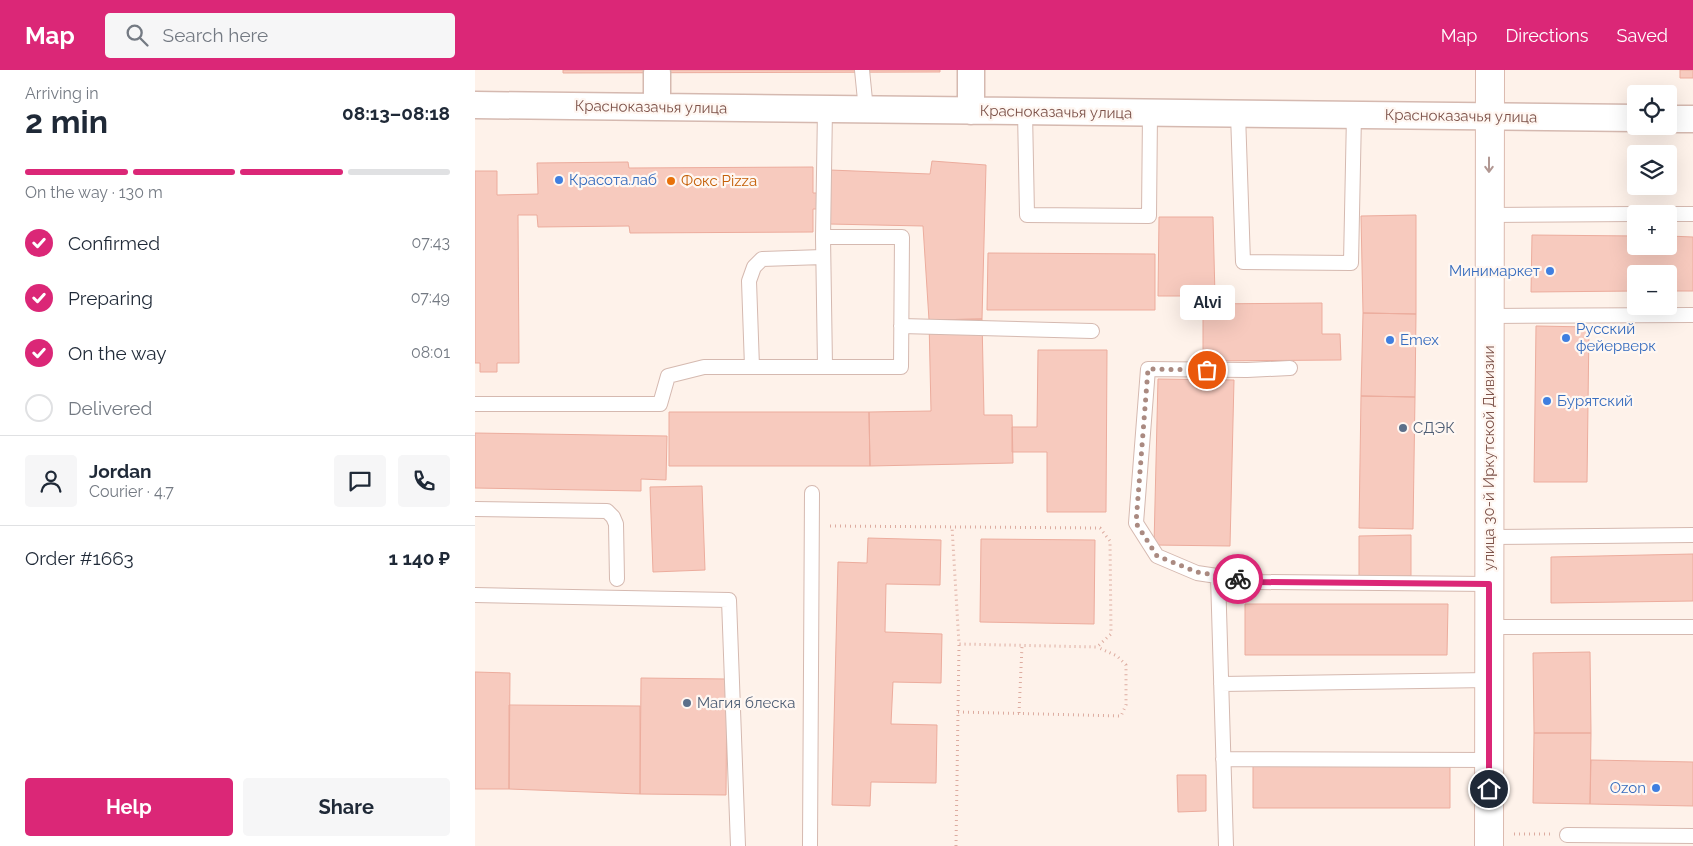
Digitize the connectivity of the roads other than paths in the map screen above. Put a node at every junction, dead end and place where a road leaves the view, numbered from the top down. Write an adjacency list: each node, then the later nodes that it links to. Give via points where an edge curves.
1 (861, 70): 8 (lane)
2 (971, 70): 9 (street)
3 (1489, 70): 14 (street, улица 30-й Иркутской Дивизии)
4 (657, 73): 6 (street)
5 (475, 105): 6 (street, Красноказачья улица)
6 (657, 107): 7 (street, Красноказачья улица)
7 (825, 109): 8 (street, Красноказачья улица); 22 (lane)
8 (866, 110): 9 (street, Красноказачья улица)
9 (971, 111): 10 (street, Красноказачья улица)
10 (1025, 112): 11 (street, Красноказачья улица); 11 (lane, via 1027,215 1149,216)
11 (1150, 113): 12 (street, Красноказачья улица)
12 (1238, 114): 13 (street, Красноказачья улица); 13 (lane, via 1243,262 1351,263)
13 (1354, 115): 14 (street, Красноказачья улица)
14 (1489, 117): 15 (street, Красноказачья улица); 21 (street, улица 30-й Иркутской Дивизии, one-way to 21)
15 (1627, 118)
16 (1677, 118): 17 (street)
17 (1693, 119)
18 (1627, 214): 21 (lane)
19 (1677, 214): 20 (lane)
20 (1693, 214)
21 (1489, 215): 25 (street, улица 30-й Иркутской Дивизии)
22 (823, 237): 23 (lane); 26 (lane, via 902,237)
23 (823, 257): 28 (lane); 29 (lane, via 762,259 754,267 749,280)
24 (1693, 315): 25 (lane)
25 (1489, 316): 35 (street, улица 30-й Иркутской Дивизии)
26 (901, 326): 27 (lane); 28 (lane, via 901,367)
27 (1092, 331)
28 (825, 366): 29 (lane)
29 (752, 367): 31 (lane, via 704,367 667,376 660,404)
30 (1290, 368): 36 (lane, via 1148,369 1136,523 1157,556 1197,572)
31 (475, 404)
32 (812, 493): 50 (lane)
33 (475, 509): 37 (lane, via 607,511 616,524)
34 (1693, 535): 35 (lane)
35 (1489, 537): 38 (street, улица 30-й Иркутской Дивизии)
36 (1217, 576): 38 (lane, via 1257,582); 43 (lane)
37 (617, 579)
38 (1489, 584): 40 (street, улица 30-й Иркутской Дивизии)
39 (475, 594): 49 (lane, via 729,600)
40 (1489, 627): 41 (lane); 42 (street, улица 30-й Иркутской Дивизии)
41 (1693, 627)
42 (1489, 680): 43 (lane); 45 (street, улица 30-й Иркутской Дивизии)
43 (1221, 684): 44 (lane)
44 (1223, 759): 45 (lane); 51 (lane)
45 (1489, 760): 48 (street, улица 30-й Иркутской Дивизии)
46 (1567, 835): 47 (lane)
47 (1693, 836)
48 (1499, 840)
49 (737, 846)
50 (810, 846)
51 (1226, 846)

